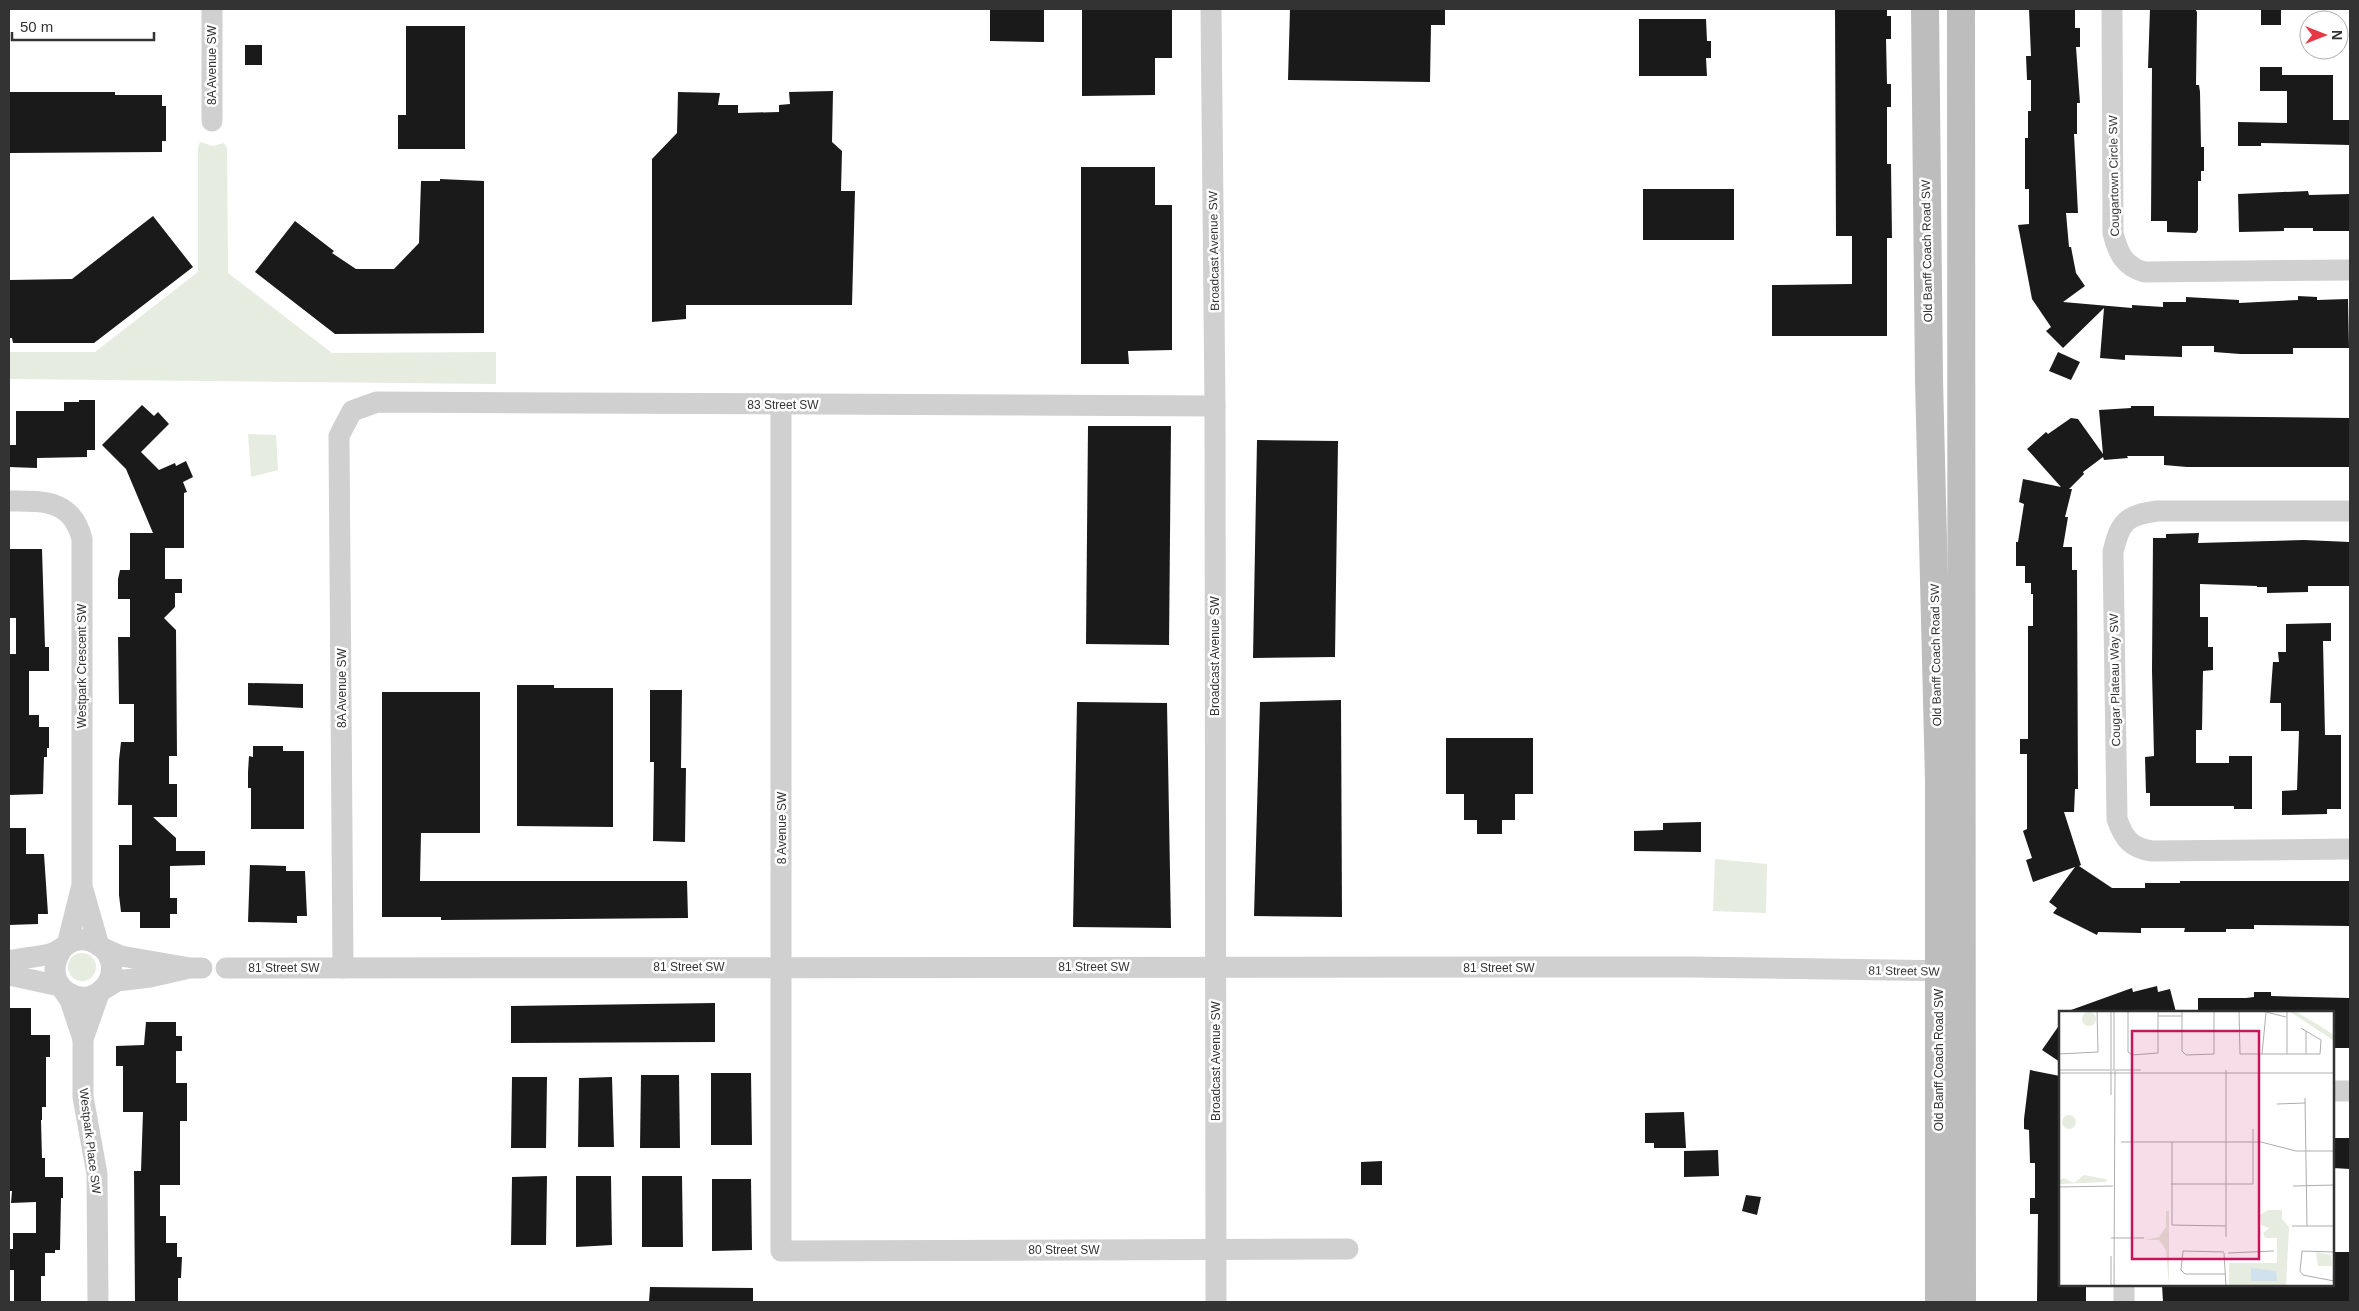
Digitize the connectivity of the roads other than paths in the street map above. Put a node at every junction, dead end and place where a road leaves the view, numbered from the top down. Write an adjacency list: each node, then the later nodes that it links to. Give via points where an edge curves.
1 (212, 9): 6 (street, 8A Avenue SW)
2 (1211, 9): 9 (street, Broadcast Avenue SW)
3 (1925, 9): 22 (main road, Old Banff Coach Road SW, via 1938,770)
4 (1961, 9): 22 (main road, Old Banff Coach Road SW)
5 (2112, 9): 7 (street, Cougartown Circle SW, via 2113,233 2117,251 2124,261 2144,272)
6 (212, 121)
7 (2350, 270)
8 (781, 405): 9 (street, 83 Street SW); 10 (street, 83 Street SW, via 377,402); 18 (street, 8 Avenue SW)
9 (1215, 406): 19 (street, Broadcast Avenue SW)
10 (352, 412): 21 (street, 8A Avenue SW, via 339,436)
11 (9, 501): 14 (street, Westpark Crescent SW, via 45,501 61,507 79,528 82,539)
12 (2350, 511): 13 (street, Cougar Plateau Way SW, via 2157,511 2138,514 2124,522 2113,552 2116,819 2129,844 2152,851)
13 (2350, 849)
14 (82, 885): 15 (street, Westpark Crescent SW); 16 (street, Westpark Crescent SW)
15 (65, 946): 16 (street, via 83,940); 17 (street, via 51,954); 24 (street, via 56,957 54,968 56,980)
16 (101, 947): 25 (street, via 112,965 110,978); 25 (street, via 121,956 196,968 117,981)
17 (9, 960)
18 (782, 966): 19 (street, 81 Street SW); 21 (street, 81 Street SW); 31 (street, 8 Avenue SW)
19 (1215, 967): 22 (street, 81 Street SW, via 1690,967); 30 (street, Broadcast Avenue SW)
20 (226, 968): 21 (street, 81 Street SW)
21 (343, 968)
22 (1950, 971): 35 (main road, Old Banff Coach Road SW); 36 (main road, Old Banff Coach Road SW)
23 (9, 975): 24 (street)
24 (62, 988): 25 (street, via 72,996 84,998); 26 (street, Westpark Place SW, via 70,1000)
25 (102, 990): 26 (street, Westpark Place SW)
26 (83, 1039): 33 (street, Westpark Place SW, via 83,1097 97,1174)
27 (2350, 1090): 28 (street)
28 (2334, 1091)
29 (1348, 1249): 30 (street, 80 Street SW)
30 (1217, 1250): 31 (street, 80 Street SW); 34 (street, Broadcast Avenue SW)
31 (781, 1251)
32 (2124, 1286): 37 (street)
33 (98, 1302)
34 (1216, 1302)
35 (1939, 1302)
36 (1962, 1302)
37 (2124, 1302)

